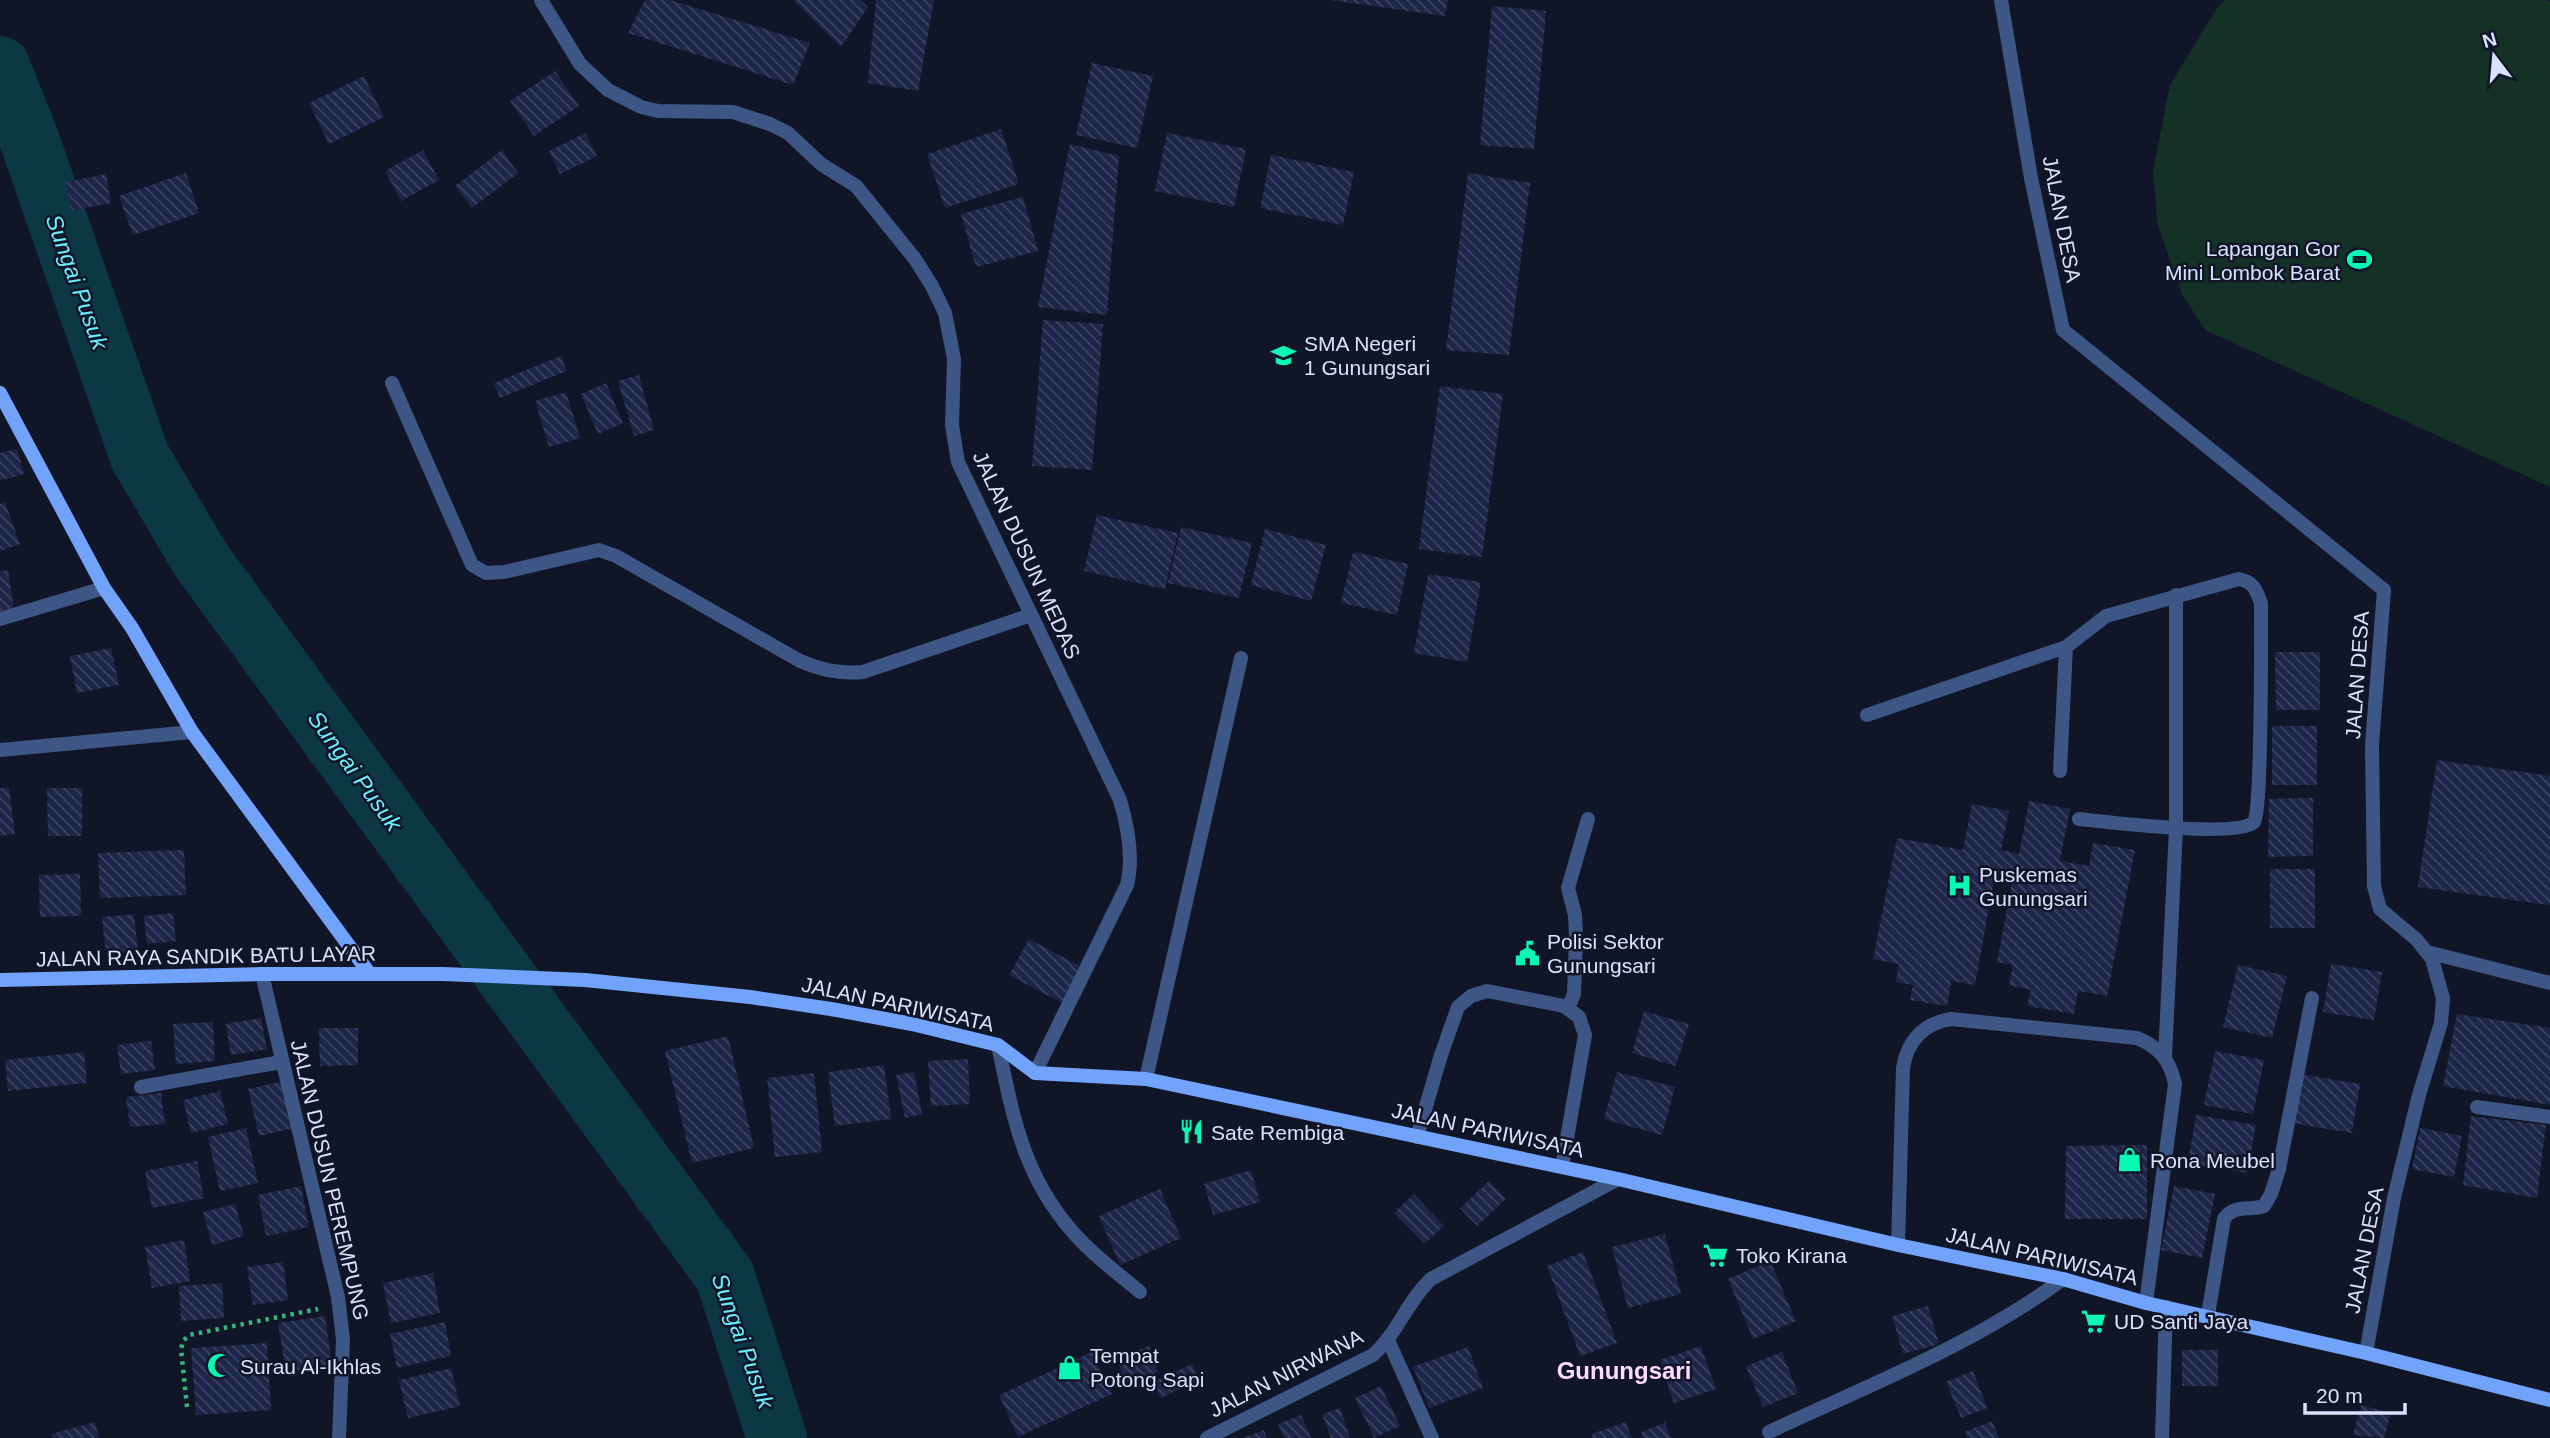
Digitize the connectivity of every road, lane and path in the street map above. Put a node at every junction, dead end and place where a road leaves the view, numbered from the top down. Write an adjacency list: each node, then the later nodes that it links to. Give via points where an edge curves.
1 (541, 0): 7 (street, JALAN DUSUN MEDAS, via 580,64 608,90 640,107 733,112 788,133 821,164 856,187 915,259 940,299 951,336 952,425 958,462)
2 (2001, 0): 18 (street, JALAN DESA, via 2063,330 2384,590 2372,745 2374,886 2380,909)
3 (392, 383): 7 (street, via 472,565 486,573 599,550 800,661 842,673 863,672)
4 (0, 393): 5 (main road)
5 (104, 588): 8 (street); 12 (main road)
6 (2176, 596): 9 (street, via 2106,616); 17 (street); 17 (street, via 2239,579 2249,581 2261,603 2257,817 2239,829)
7 (1031, 615): 29 (street, JALAN DUSUN MEDAS, via 1120,800 1128,829 1130,870 1127,885)
8 (0, 619)
9 (2066, 647): 11 (street); 14 (street)
10 (1241, 658): 30 (street)
11 (1867, 715)
12 (192, 732): 13 (street); 19 (main road)
13 (0, 750)
14 (2060, 771)
15 (1588, 819): 25 (street, via 1568,888 1576,937 1574,994)
16 (2079, 819): 17 (street)
17 (2176, 828): 27 (street)
18 (2427, 952): 23 (street); 45 (street, JALAN DESA, via 2440,982 2441,1023 2394,1198)
19 (369, 973): 20 (main road, JALAN RAYA SANDIK BATU LAYAR); 21 (main road, JALAN RAYA SANDIK BATU LAYAR)
20 (262, 974): 22 (main road, JALAN RAYA SANDIK BATU LAYAR); 28 (street, JALAN DUSUN PEREMPUNG)
21 (412, 975): 26 (main road, JALAN PARIWISATA, via 585,980 750,997 912,1024)
22 (0, 980)
23 (2550, 983)
24 (2312, 998): 43 (street, via 2271,1194 2264,1206 2237,1208 2224,1219)
25 (1568, 1008): 34 (street, via 1487,991 1461,1002); 35 (street, via 1579,1017 1585,1035)
26 (998, 1045): 29 (main road, JALAN PARIWISATA); 39 (street, via 1016,1131 1044,1191 1084,1244)
27 (2165, 1057): 37 (street, via 2153,1046 2128,1037 1951,1019 1928,1027 1910,1044 1904,1060); 40 (street, via 2175,1093)
28 (281, 1062): 31 (street); 41 (street, JALAN DUSUN PEREMPUNG)
29 (1034, 1073): 30 (main road, JALAN PARIWISATA)
30 (1146, 1079): 34 (main road, JALAN PARIWISATA)
31 (141, 1087)
32 (2477, 1107): 33 (street)
33 (2550, 1117)
34 (1417, 1137): 35 (main road, JALAN PARIWISATA)
35 (1562, 1167): 36 (main road, JALAN PARIWISATA)
36 (1618, 1179): 37 (main road, JALAN PARIWISATA); 44 (street, JALAN NIRWANA, via 1431,1279 1409,1303)
37 (1898, 1245): 38 (main road, JALAN PARIWISATA)
38 (2063, 1279): 40 (main road, JALAN PARIWISATA); 48 (street, via 1964,1341)
39 (1140, 1292)
40 (2146, 1303): 42 (main road, JALAN PARIWISATA)
41 (339, 1304): 47 (path, via 189,1335 181,1349); 49 (street, JALAN DUSUN PEREMPUNG, via 343,1339)
42 (2166, 1307): 43 (main road, JALAN PARIWISATA); 52 (street)
43 (2208, 1315): 45 (main road, JALAN PARIWISATA)
44 (1388, 1340): 50 (street, JALAN NIRWANA, via 1363,1361); 51 (street)
45 (2366, 1353): 46 (main road, JALAN PARIWISATA)
46 (2550, 1400)
47 (187, 1407)
48 (1769, 1432)
49 (339, 1438)
50 (1207, 1438)
51 (1432, 1438)
52 (2162, 1438)

